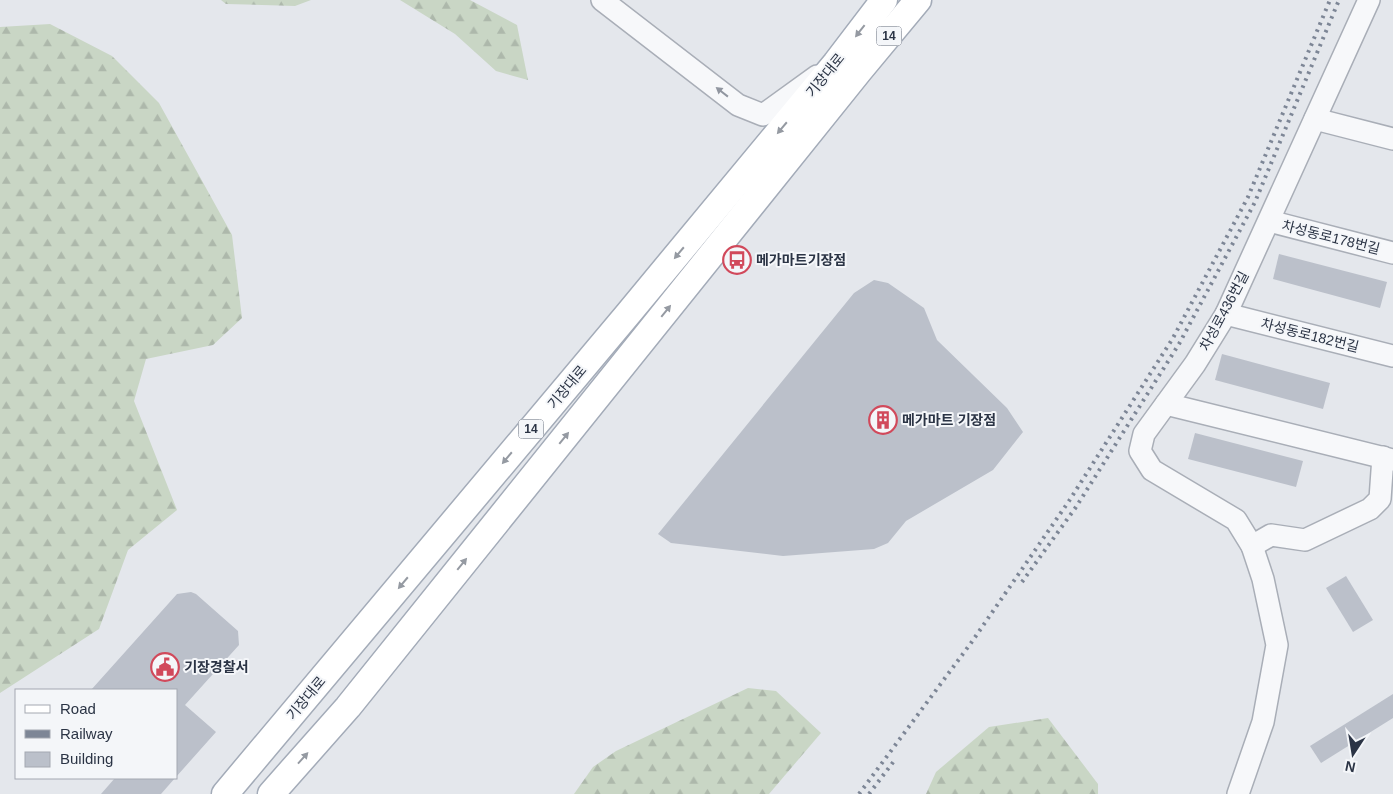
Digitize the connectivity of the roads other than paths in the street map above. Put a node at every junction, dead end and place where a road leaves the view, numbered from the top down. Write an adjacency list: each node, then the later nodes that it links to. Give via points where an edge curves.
1 (602, 0): 5 (street, one-way to 1, via 763,115 738,105)
2 (884, 0): 5 (main road, 기장대로 / 14, one-way to 5)
3 (918, 0): 16 (main road, 기장대로 / 14, one-way to 3, via 348,708)
4 (1369, 0): 6 (street, 차성로436번길)
5 (836, 63): 15 (main road, 기장대로 / 14, one-way to 15)
6 (1315, 119): 7 (street); 8 (street, 차성로436번길)
7 (1393, 139)
8 (1269, 221): 9 (street, 차성동로178번길); 10 (street, 차성로436번길)
9 (1393, 253)
10 (1226, 314): 11 (street, 차성동로182번길); 12 (street, 차성로436번길)
11 (1393, 356)
12 (1166, 404): 13 (street); 14 (street, 차성로436번길, via 1144,434 1140,451 1152,470 1236,520)
13 (1388, 458): 14 (street, via 1380,499 1370,510 1305,540 1271,534)
14 (1252, 546): 17 (street, 차성로436번길, via 1263,579 1277,645 1263,722)
15 (225, 794)
16 (271, 794)
17 (1238, 794)

